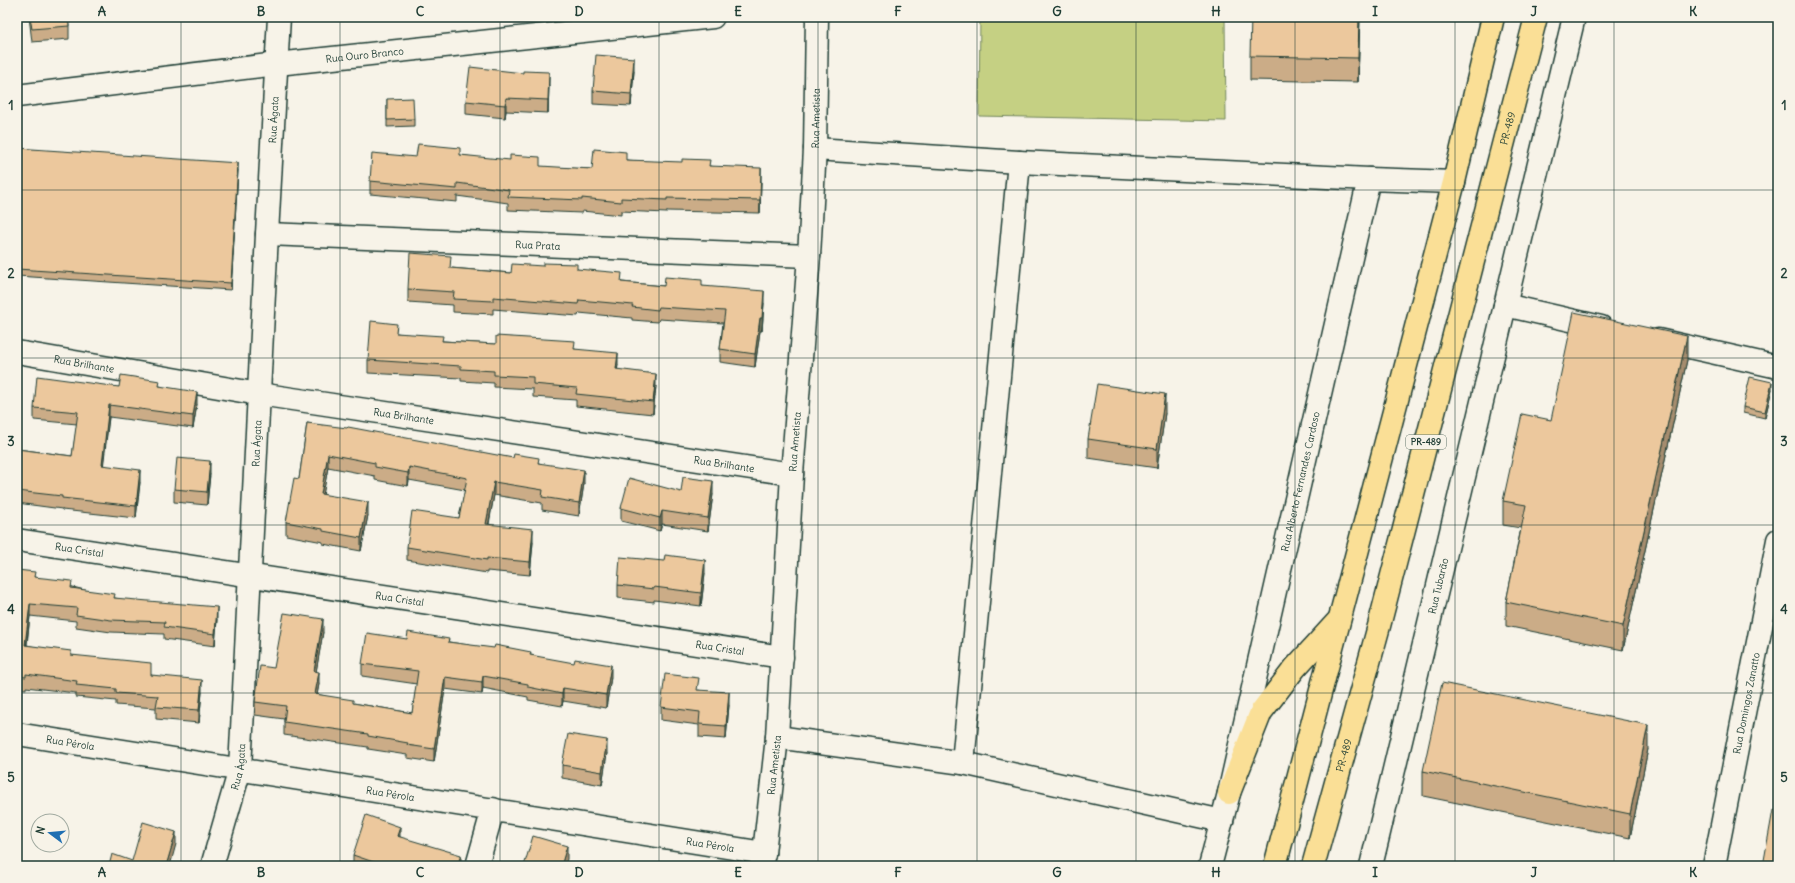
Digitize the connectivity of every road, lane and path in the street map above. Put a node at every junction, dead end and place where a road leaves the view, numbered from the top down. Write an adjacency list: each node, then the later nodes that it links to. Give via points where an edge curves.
1 (279, 17): 7 (street, Rua Ágata)
2 (713, 17): 7 (street, Rua Ouro Branco)
3 (817, 17): 9 (street, Rua Ametista)
4 (1493, 17): 12 (main road)
5 (1536, 17): 37 (main road, PR-489 / PR-489)
6 (1574, 17): 15 (street, Rua Tubarão)
7 (277, 64): 8 (street, Rua Ouro Branco); 13 (street, Rua Ágata)
8 (17, 96)
9 (816, 149): 10 (street); 14 (street, Rua Ametista)
10 (1019, 162): 11 (street); 27 (street)
11 (1369, 179): 12 (street); 29 (street, Rua Alberto Fernandes Cardoso)
12 (1454, 182): 23 (main road)
13 (267, 234): 14 (street, Rua Prata); 18 (street, Rua Ágata)
14 (809, 256): 19 (street, Rua Ametista)
15 (1505, 305): 17 (street); 38 (street, Rua Tubarão)
16 (17, 352): 18 (street, Rua Brilhante)
17 (1778, 367)
18 (259, 394): 19 (street, Rua Brilhante); 22 (street, Rua Ágata)
19 (792, 474): 24 (street, Rua Ametista)
20 (17, 540): 22 (street, Rua Cristal)
21 (1778, 540): 39 (street, Rua Domingos Zanatto)
22 (250, 575): 24 (street, Rua Cristal); 28 (street, Rua Ágata)
23 (1339, 620): 29 (main road, via 1295,668 1261,712); 36 (main road)
24 (782, 657): 26 (street, Rua Ametista)
25 (17, 734): 28 (street, Rua Pérola)
26 (777, 737): 27 (street); 32 (street, Rua Ametista)
27 (963, 763): 31 (street)
28 (240, 769): 30 (street, Rua Pérola); 33 (street, Rua Ágata)
29 (1229, 793): 31 (street, Rua Alberto Fernandes Cardoso)
30 (493, 809): 32 (street, Rua Pérola); 34 (street)
31 (1222, 821): 35 (street, Rua Alberto Fernandes Cardoso)
32 (762, 859)
33 (212, 866)
34 (477, 866)
35 (1210, 866)
36 (1275, 866)
37 (1313, 866)
38 (1371, 866)
39 (1714, 866)

